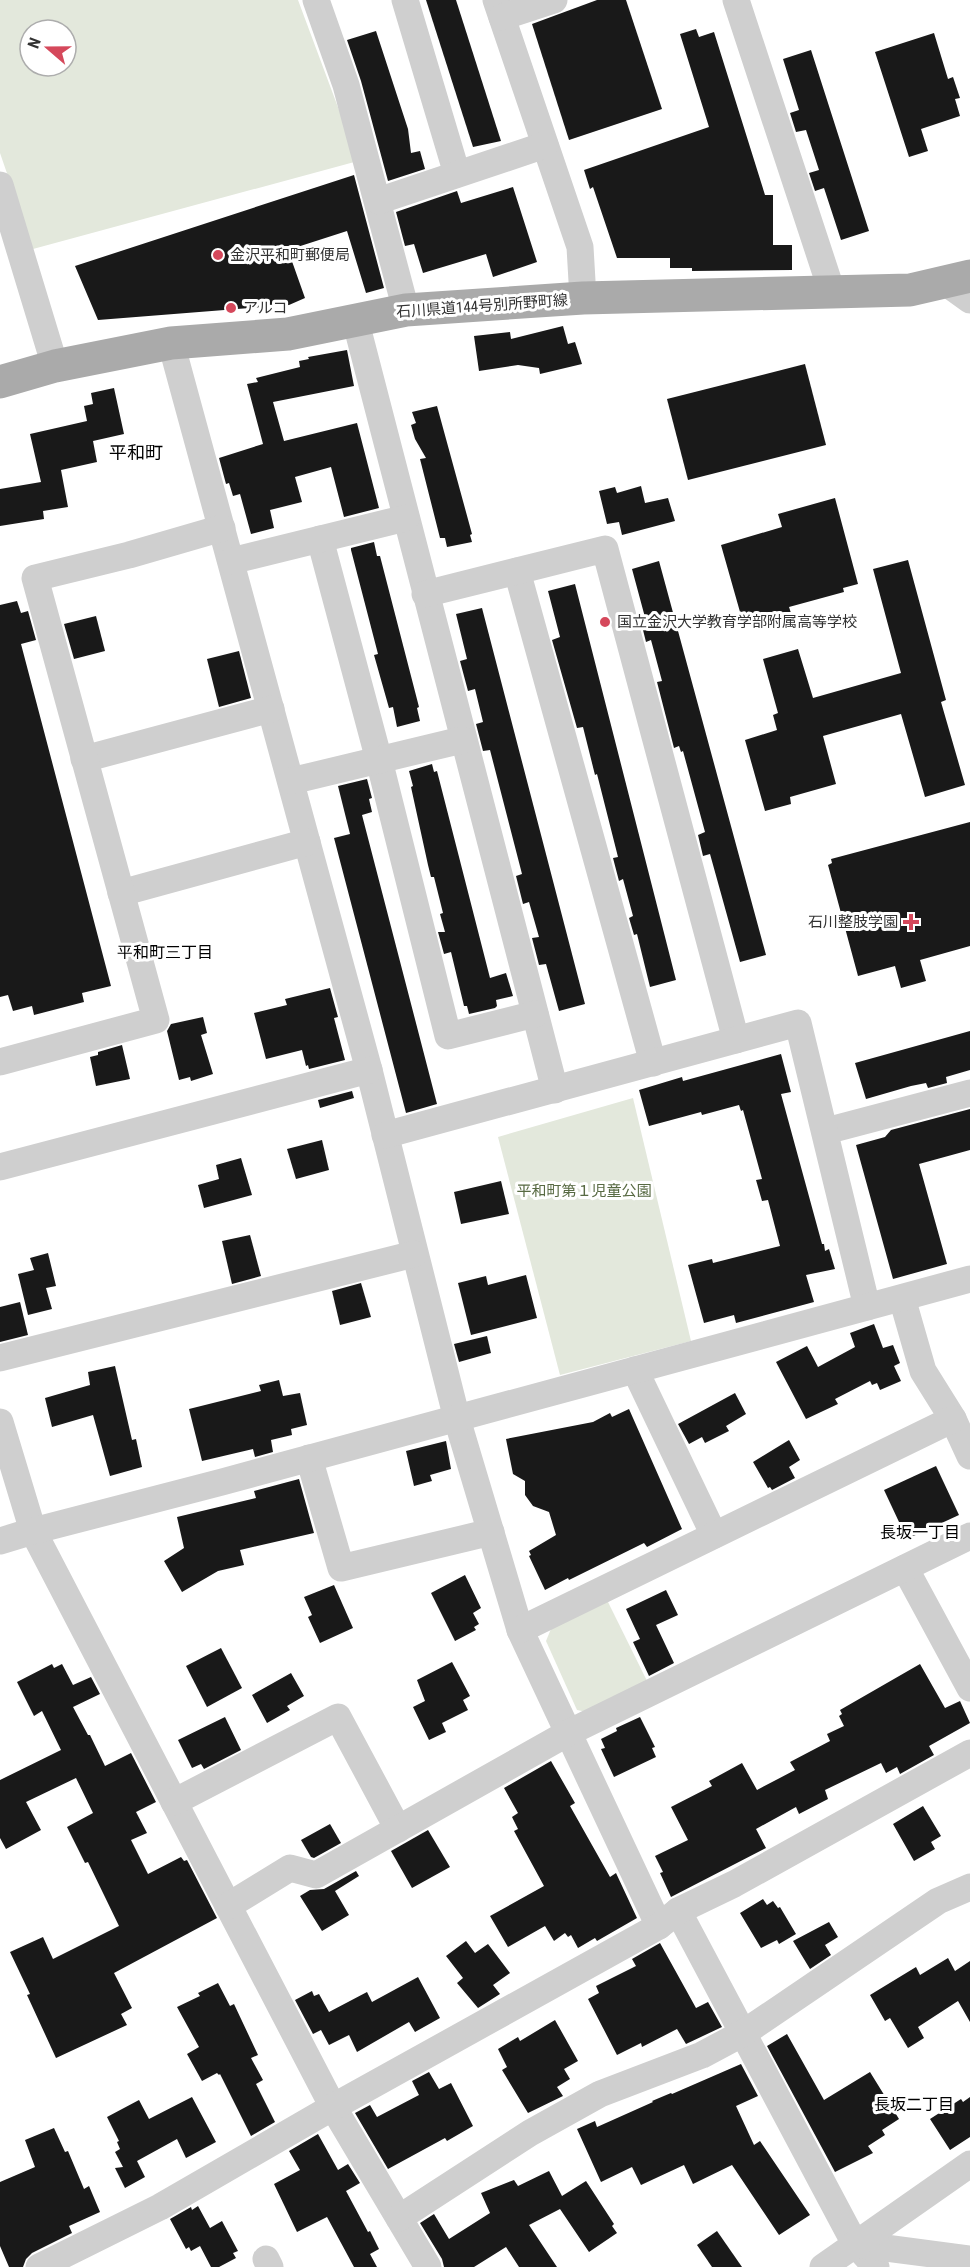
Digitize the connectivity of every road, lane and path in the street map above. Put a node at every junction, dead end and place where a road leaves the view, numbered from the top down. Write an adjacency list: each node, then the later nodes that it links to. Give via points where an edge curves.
1 (316, 0): 9 (street, via 346,85)
2 (405, 0): 7 (street)
3 (554, 0): 5 (street)
4 (736, 0): 11 (street)
5 (499, 8): 6 (street)
6 (544, 145): 7 (street); 12 (street, via 579,248)
7 (457, 174): 9 (street)
8 (0, 185): 16 (street)
9 (378, 201): 13 (street)
10 (962, 286): 11 (main road, 石川県道144号別所野町線)
11 (832, 292): 12 (main road, 石川県道144号別所野町線)
12 (583, 298): 13 (main road, 石川県道144号別所野町線)
13 (406, 310): 14 (main road, 石川県道144号別所野町線)
14 (355, 319): 15 (main road, 石川県道144号別所野町線, via 288,334); 18 (street)
15 (171, 344): 16 (main road, 石川県道144号別所野町線); 19 (street)
16 (55, 366): 17 (main road, 石川県道144号別所野町線)
17 (0, 382)
18 (406, 518): 20 (street); 23 (street)
19 (222, 528): 21 (street); 26 (street, via 35,578)
20 (320, 539): 21 (street); 27 (street)
21 (231, 561): 24 (street)
22 (517, 571): 23 (street); 32 (street, via 605,549); 34 (street)
23 (425, 594): 25 (street)
24 (271, 709): 26 (street); 28 (street)
25 (462, 740): 27 (street); 31 (street)
26 (84, 759): 30 (street)
27 (379, 760): 28 (street); 31 (street, via 448,1036)
28 (291, 781): 29 (street)
29 (307, 842): 30 (street); 35 (street)
30 (121, 893): 33 (street, via 156,1020)
31 (535, 1014): 36 (street)
32 (736, 1040): 34 (street); 38 (street, via 798,1023)
33 (0, 1062)
34 (652, 1063): 36 (street)
35 (369, 1070): 39 (street); 40 (street)
36 (555, 1090): 39 (street)
37 (970, 1093): 38 (street)
38 (826, 1131): 44 (street)
39 (385, 1135): 41 (street)
40 (0, 1167)
41 (414, 1254): 45 (street); 47 (street)
42 (970, 1279): 43 (street)
43 (902, 1298): 44 (street); 48 (street, via 924,1371)
44 (867, 1307): 46 (street)
45 (0, 1358)
46 (635, 1370): 47 (street); 54 (street)
47 (457, 1419): 51 (street); 53 (street)
48 (953, 1419): 50 (street); 54 (street)
49 (0, 1422): 52 (street)
50 (970, 1456)
51 (309, 1458): 52 (street); 53 (street, via 340,1568)
52 (33, 1531): 56 (street); 62 (street)
53 (491, 1532): 58 (street)
54 (714, 1535): 58 (street)
55 (970, 1536): 57 (street)
56 (0, 1541)
57 (905, 1568): 59 (street); 60 (street)
58 (520, 1630): 60 (street)
59 (970, 1688)
60 (568, 1733): 63 (street); 66 (street)
61 (970, 1753): 66 (street)
62 (174, 1802): 63 (street, via 338,1718); 65 (street)
63 (398, 1829): 65 (street, via 316,1875 290,1868)
64 (970, 1887): 67 (street, via 938,1901)
65 (228, 1906): 68 (street)
66 (669, 1918): 67 (street); 68 (street)
67 (745, 2032): 70 (street, via 702,2055 600,2094 530,2133); 71 (street)
68 (333, 2107): 70 (street); 73 (street, via 160,2207)
69 (970, 2164): 71 (street)
70 (399, 2218): 74 (street)
71 (855, 2244): 72 (street); 75 (street); 76 (street)
72 (970, 2259)
73 (39, 2267)
74 (428, 2267)
75 (823, 2267)
76 (876, 2267)

